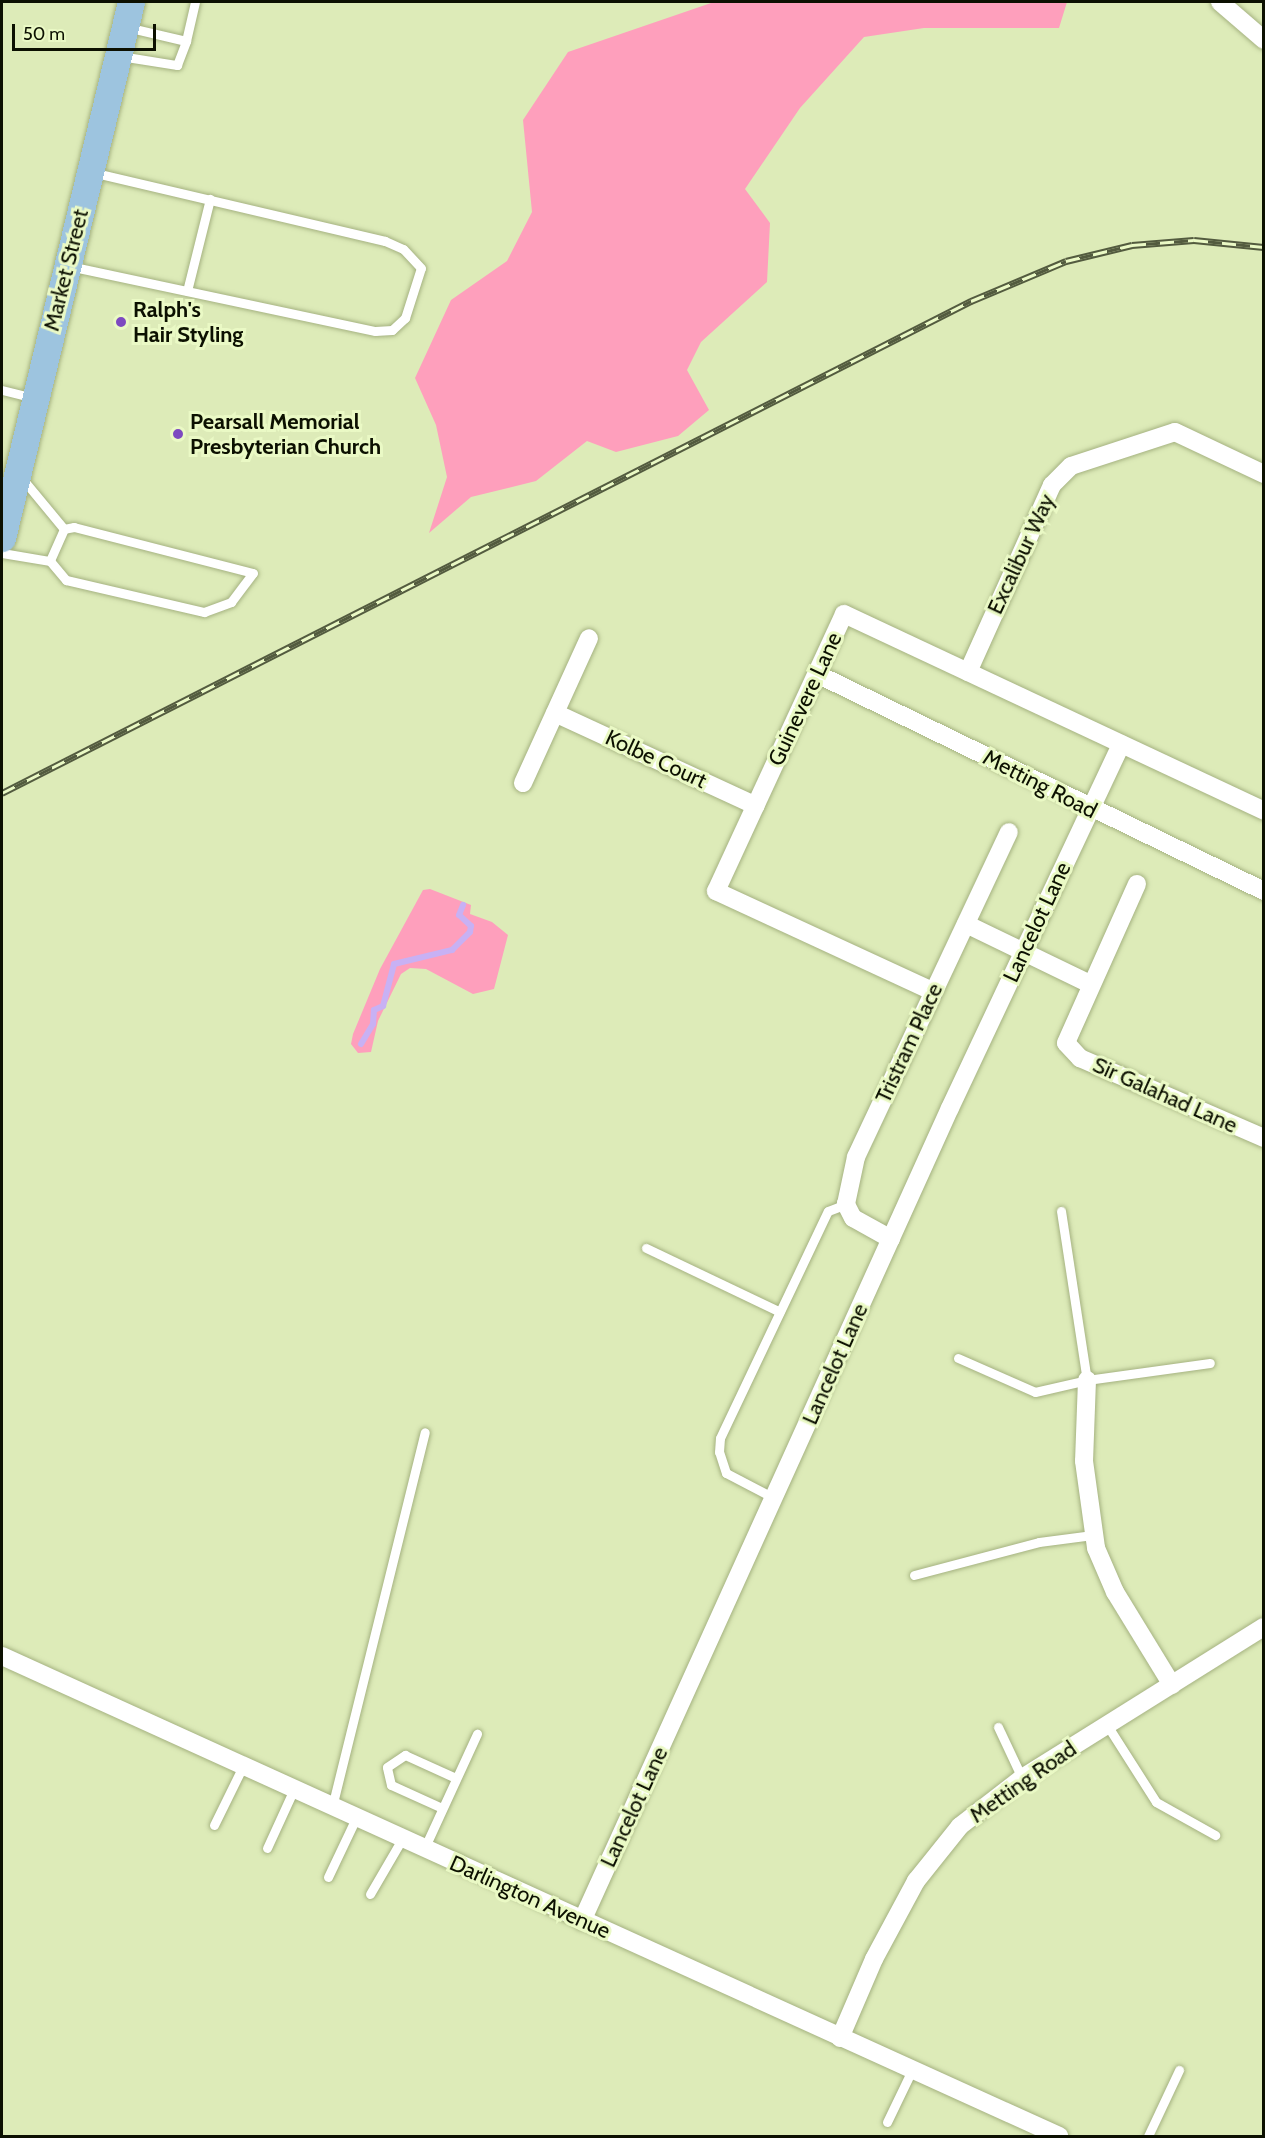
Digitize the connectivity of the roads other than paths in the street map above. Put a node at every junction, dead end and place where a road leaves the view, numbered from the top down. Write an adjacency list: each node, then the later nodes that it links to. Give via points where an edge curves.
1 (195, 2): 5 (lane)
2 (1220, 2): 4 (street)
3 (128, 14): 5 (lane); 6 (main road, Market Street)
4 (1263, 40)
5 (186, 41): 6 (lane, via 177,64)
6 (118, 55): 7 (main road, Market Street)
7 (90, 172): 8 (lane); 9 (main road, Market Street)
8 (210, 199): 10 (lane); 10 (lane, via 385,242 404,249 421,268 405,318 392,330 375,331)
9 (67, 266): 10 (lane); 12 (main road, Market Street)
10 (187, 291)
11 (2, 390): 12 (lane)
12 (35, 398): 13 (main road, Market Street)
13 (17, 473): 15 (lane); 16 (main road, Market Street)
14 (1263, 474): 20 (street, Excalibur Way, via 1175,432 1071,466 1052,485)
15 (64, 529): 18 (lane); 18 (lane, via 74,527 253,573 231,603 204,612 66,580)
16 (2, 538)
17 (2, 553): 18 (lane)
18 (50, 561)
19 (589, 638): 22 (street)
20 (968, 672): 21 (street, Guinevere Lane, via 844,614); 23 (street, Guinevere Lane)
21 (817, 674): 25 (street, Guinevere Lane); 26 (street, Metting Road)
22 (555, 713): 24 (street); 25 (street, Kolbe Court)
23 (1121, 744): 26 (street, Lancelot Lane); 27 (street, Guinevere Lane)
24 (523, 783)
25 (756, 806): 34 (street, Guinevere Lane, via 716,891)
26 (1089, 809): 30 (street, Metting Road); 32 (street, Lancelot Lane)
27 (1263, 811)
28 (1009, 832): 31 (street, Tristram Place)
29 (1137, 884): 33 (street, Sir Galahad Lane)
30 (1263, 891)
31 (966, 924): 32 (street); 34 (street, Tristram Place)
32 (1023, 953): 33 (street); 38 (street, Lancelot Lane)
33 (1089, 984): 35 (street, Sir Galahad Lane, via 1066,1043 1080,1058)
34 (932, 991): 36 (street, Tristram Place, via 856,1157)
35 (1263, 1138)
36 (846, 1204): 38 (street, via 853,1218); 40 (lane, via 828,1211)
37 (1061, 1211): 43 (lane)
38 (891, 1239): 45 (street, Lancelot Lane)
39 (646, 1248): 40 (lane)
40 (780, 1312): 45 (lane, via 720,1438 719,1452 726,1473 733,1479)
41 (958, 1358): 43 (lane, via 1035,1392)
42 (1210, 1363): 43 (lane)
43 (1087, 1380): 46 (street, via 1084,1461)
44 (425, 1432): 58 (lane)
45 (774, 1498): 68 (street, Lancelot Lane)
46 (1093, 1535): 47 (lane, via 1039,1542); 50 (street, via 1115,1592)
47 (914, 1575)
48 (1263, 1627): 50 (street, Metting Road)
49 (2, 1656): 54 (street, Darlington Avenue)
50 (1172, 1685): 51 (street, Metting Road)
51 (1107, 1725): 56 (street, Metting Road); 62 (lane, via 1155,1802)
52 (998, 1727): 56 (lane)
53 (477, 1734): 55 (lane)
54 (243, 1766): 57 (street, Darlington Avenue); 61 (lane)
55 (456, 1778): 59 (lane); 59 (lane, via 405,1755 387,1767 391,1785)
56 (1022, 1778): 69 (street, Metting Road, via 960,1826 927,1865 874,1959)
57 (294, 1789): 58 (street, Darlington Avenue); 64 (lane)
58 (332, 1807): 60 (street, Darlington Avenue)
59 (442, 1808): 65 (lane)
60 (356, 1818): 63 (street, Darlington Avenue); 66 (lane)
61 (214, 1825)
62 (1215, 1835)
63 (402, 1839): 65 (street, Darlington Avenue); 67 (lane)
64 (267, 1848)
65 (424, 1849): 68 (street, Darlington Avenue)
66 (328, 1877)
67 (370, 1894)
68 (582, 1921): 69 (street, Darlington Avenue)
69 (840, 2038): 70 (street, Darlington Avenue)
70 (912, 2070): 72 (lane); 73 (street, Darlington Avenue)
71 (1179, 2070): 74 (lane)
72 (887, 2122)
73 (1059, 2136)
74 (1148, 2136)

